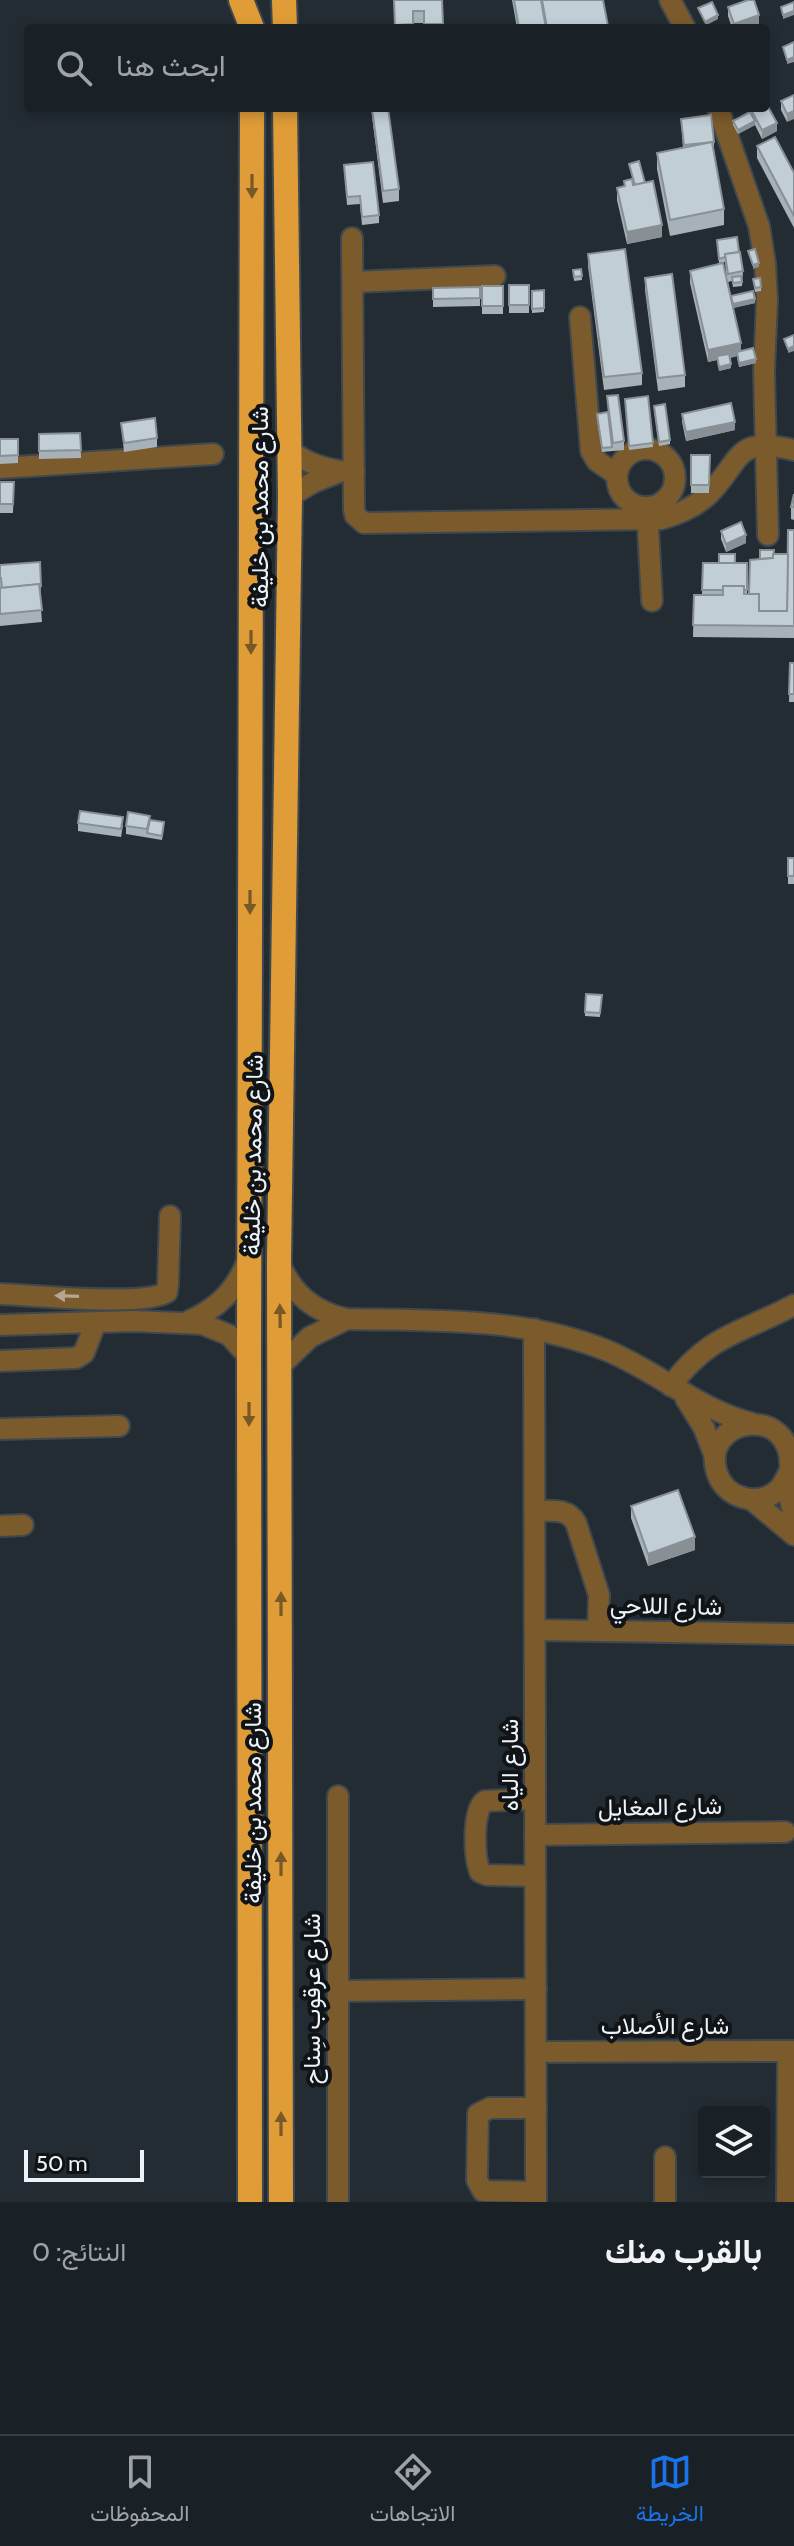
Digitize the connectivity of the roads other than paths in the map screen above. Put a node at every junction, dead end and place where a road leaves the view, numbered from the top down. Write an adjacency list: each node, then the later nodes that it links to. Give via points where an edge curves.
1 (241, 0): 5 (highway)
2 (252, 0): 6 (highway)
3 (284, 0): 7 (highway)
4 (670, 0): 8 (street)
5 (250, 24)
6 (252, 24)
7 (285, 24)
8 (683, 24)
9 (252, 112): 28 (highway, شارع محمد بن خليفة, one-way to 28)
10 (285, 112): 17 (highway, شارع محمد بن خليفة)
11 (719, 112): 16 (street, via 759,226 765,263)
12 (352, 238): 14 (street)
13 (495, 276): 14 (street)
14 (353, 282): 21 (street)
15 (580, 317): 22 (street, via 591,451)
16 (767, 443): 18 (street); 24 (street, via 735,459 712,492 695,505 674,516); 25 (street)
17 (288, 449): 21 (street, via 312,465); 23 (highway, شارع محمد بن خليفة)
18 (794, 450)
19 (213, 454): 20 (street)
20 (0, 468)
21 (347, 472): 23 (street); 24 (street, via 355,515 364,523)
22 (617, 475): 24 (street, via 624,498); 24 (street, via 623,459 637,450 654,449 668,458 675,473 673,490)
23 (290, 496): 29 (highway, شارع محمد بن خليفة)
24 (647, 514): 26 (street)
25 (768, 535)
26 (652, 601)
27 (170, 1216): 31 (street, via 167,1292)
28 (249, 1255): 35 (street, via 227,1296); 39 (highway, شارع محمد بن خليفة)
29 (279, 1262): 33 (street, via 300,1296 321,1311); 41 (highway, شارع محمد بن خليفة, one-way to 29)
30 (0, 1294): 31 (street, one-way to 30)
31 (134, 1299): 34 (street)
32 (794, 1305): 42 (street, via 706,1347 686,1365)
33 (347, 1319): 38 (street, via 493,1322); 41 (street, via 310,1337)
34 (134, 1321): 35 (street); 36 (street)
35 (187, 1322): 39 (street, via 229,1335)
36 (95, 1324): 37 (street); 40 (street, via 84,1353 76,1358)
37 (0, 1325)
38 (534, 1329): 42 (street, via 611,1352); 50 (street, شارع الياه)
39 (249, 1357): 70 (highway, شارع محمد بن خليفة, one-way to 70)
40 (0, 1361)
41 (280, 1366): 71 (highway, شارع محمد بن خليفة, one-way to 41)
42 (675, 1388): 43 (street, via 720,1414); 47 (street, via 697,1415)
43 (758, 1424): 44 (street); 47 (street, via 727,1434); 48 (street, via 776,1431 788,1447)
44 (794, 1425)
45 (119, 1426): 46 (street)
46 (0, 1429)
47 (715, 1457): 49 (street, via 724,1486)
48 (790, 1471): 49 (street, via 776,1491); 51 (street)
49 (751, 1499): 54 (street)
50 (537, 1511): 55 (street, شارع الياه); 56 (street, via 563,1512 576,1523 599,1595)
51 (794, 1515)
52 (23, 1525): 53 (street)
53 (0, 1526)
54 (794, 1535)
55 (536, 1630): 56 (street, شارع اللاحي); 59 (street, شارع الياه)
56 (598, 1631): 57 (street, شارع اللاحي)
57 (794, 1634)
58 (338, 1796): 64 (street, شارع عرقوب سِناح)
59 (535, 1799): 61 (street, شارع الياه); 62 (street, via 485,1801 477,1811 480,1872)
60 (785, 1832): 61 (street, شارع المغايل)
61 (535, 1835): 62 (street, شارع الياه)
62 (535, 1876): 63 (street, شارع الياه)
63 (536, 1989): 64 (street); 66 (street, شارع الياه)
64 (338, 1991): 72 (street, شارع عرقوب سِناح)
65 (791, 2051): 66 (street, شارع الأصلاب); 74 (street)
66 (536, 2052): 67 (street, شارع الياه)
67 (536, 2108): 69 (street, شارع الياه); 69 (street, via 490,2108 478,2114 477,2180 483,2191)
68 (665, 2157): 73 (street)
69 (536, 2197)
70 (250, 2202)
71 (281, 2202)
72 (338, 2202)
73 (665, 2202)
74 (787, 2202)

